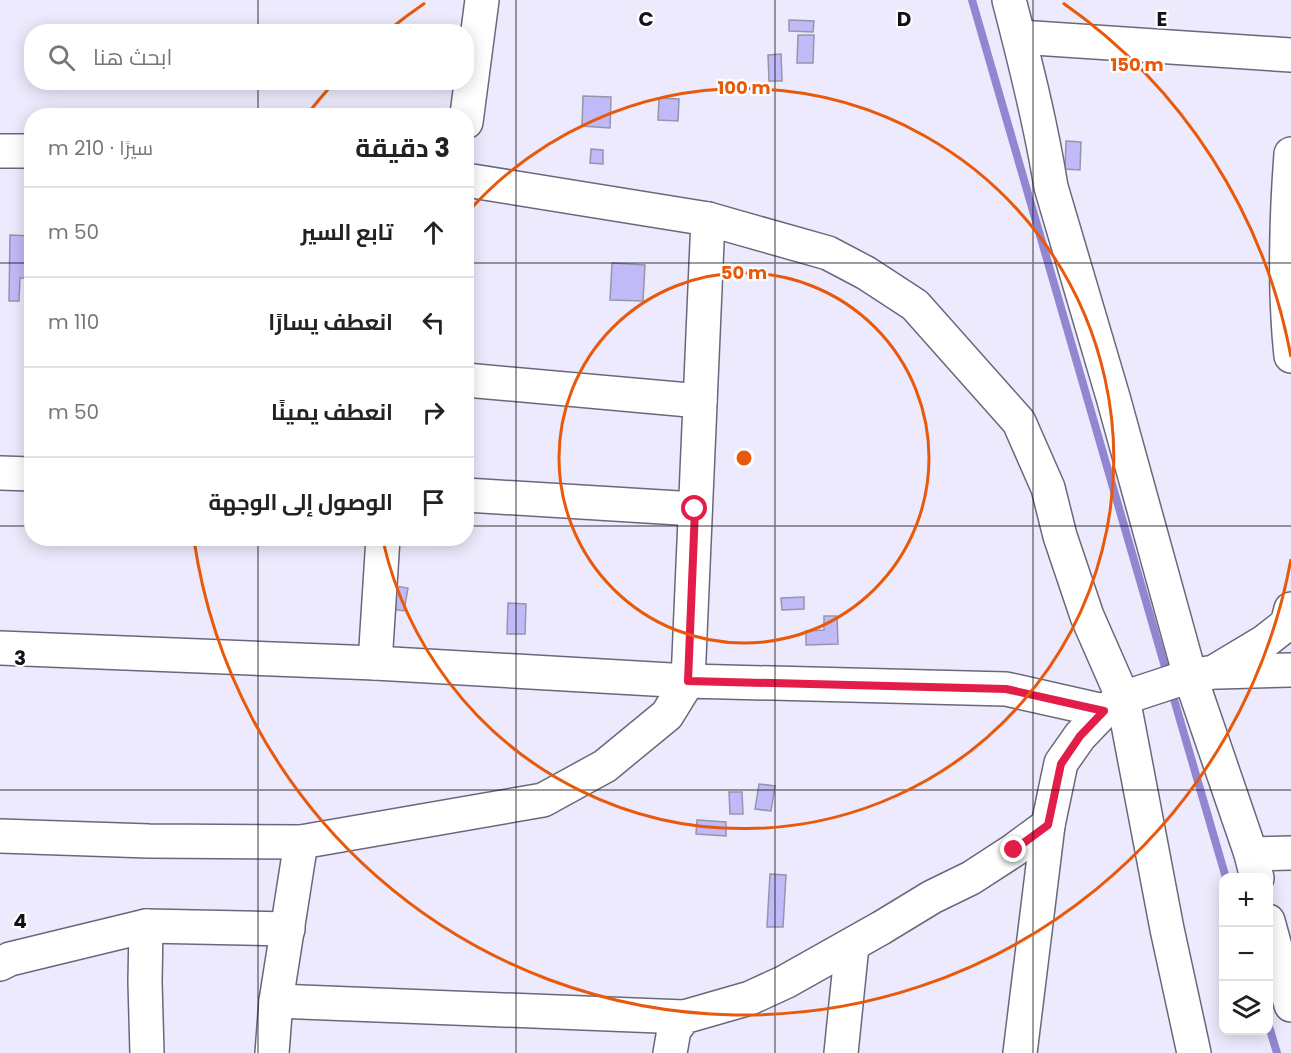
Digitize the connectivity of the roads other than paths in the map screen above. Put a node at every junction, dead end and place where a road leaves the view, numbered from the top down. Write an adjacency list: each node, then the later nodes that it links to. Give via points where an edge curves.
1 (482, 0): 5 (street)
2 (1009, 0): 3 (street)
3 (1019, 38): 4 (street); 27 (street, via 1052,187 1113,397)
4 (1291, 55)
5 (474, 61)
6 (470, 90): 7 (street)
7 (468, 108)
8 (24, 151): 9 (street)
9 (0, 152)
10 (1291, 154): 13 (street)
11 (474, 181): 12 (street)
12 (708, 219): 17 (street); 29 (street, via 828,253 866,273 915,305 1019,422 1048,488)
13 (1289, 219): 14 (street)
14 (1289, 322): 15 (street)
15 (1291, 356)
16 (474, 381): 17 (street)
17 (700, 402): 21 (street)
18 (0, 473): 19 (street)
19 (24, 474)
20 (474, 495): 21 (street)
21 (695, 509): 28 (street)
22 (382, 546): 25 (street)
23 (1291, 609): 27 (street, via 1287,624 1264,642)
24 (0, 648): 25 (street)
25 (375, 663): 28 (street)
26 (1291, 670): 27 (street)
27 (1202, 674): 29 (street); 34 (street)
28 (688, 681): 29 (street, via 1006,689); 32 (street, via 666,716 604,766 543,800)
29 (1114, 704): 30 (street, via 1080,736 1061,764); 48 (street)
30 (1048, 825): 38 (street, via 971,878); 47 (street)
31 (0, 836): 32 (street)
32 (301, 842): 37 (street)
33 (1291, 853): 34 (street)
34 (1254, 866)
35 (146, 926): 37 (street); 39 (street); 43 (street)
36 (1271, 927): 40 (street)
37 (288, 929): 41 (street)
38 (852, 945): 42 (street, via 750,998); 46 (street)
39 (0, 964)
40 (1289, 987)
41 (276, 1001): 42 (street); 44 (street)
42 (684, 1017): 45 (street, via 674,1030)
43 (147, 1053)
44 (272, 1053)
45 (670, 1053)
46 (841, 1053)
47 (1020, 1053)
48 (1194, 1053)

